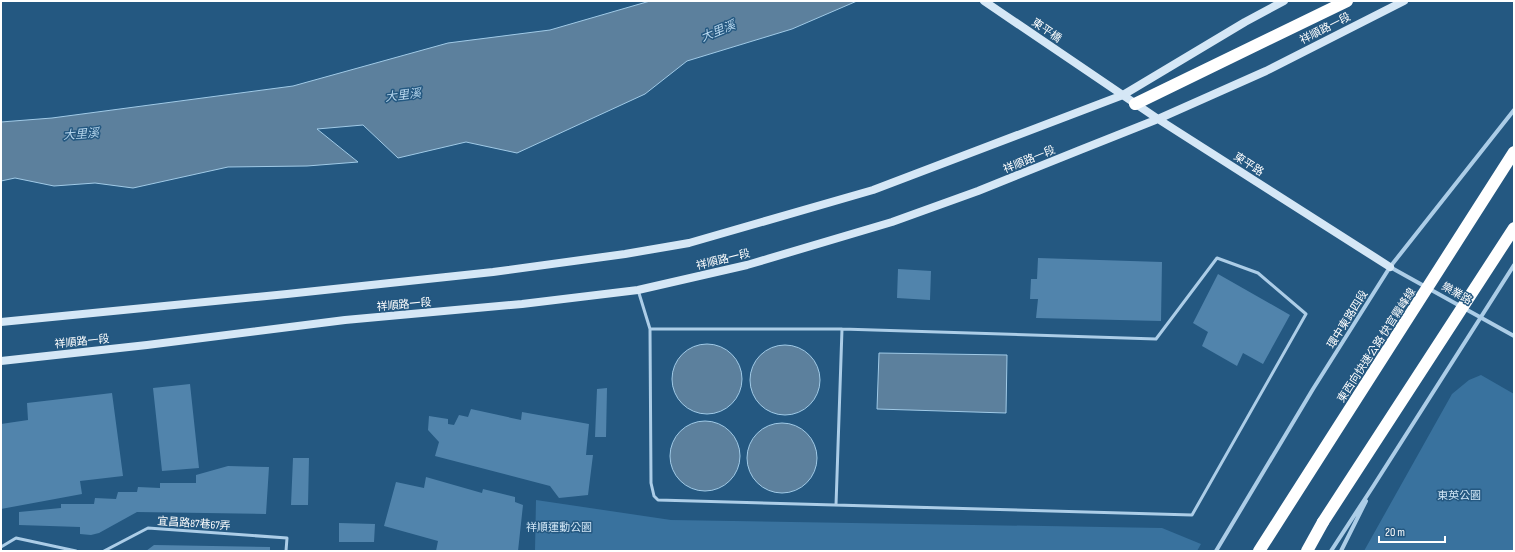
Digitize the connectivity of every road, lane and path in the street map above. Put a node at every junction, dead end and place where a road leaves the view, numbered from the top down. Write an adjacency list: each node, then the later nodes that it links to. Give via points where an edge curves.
1 (984, 1): 5 (street, 東平橋)
2 (1284, 1): 6 (street, 祥順路一段, via 1244,22)
3 (1347, 1): 7 (highway)
4 (1404, 1): 9 (street, 祥順路一段, via 1266,71)
5 (1098, 78): 6 (street, 東平路)
6 (1123, 95): 7 (street, 東平路); 16 (street, 祥順路一段, via 873,190 689,243 493,272)
7 (1135, 104): 9 (street, 東平路)
8 (1514, 110): 13 (street, 環中東路四段)
9 (1158, 119): 13 (street, 東平路); 14 (street, 祥順路一段, via 892,222 747,265)
10 (1514, 152): 29 (highway, 東西向快速公路 快官霧峰線, bridge)
11 (1514, 228): 30 (highway, bridge, via 1323,522)
12 (1514, 265): 15 (street)
13 (1390, 267): 15 (street, 樂業路); 28 (street, 環中東路四段)
14 (638, 290): 17 (lane); 20 (street, 祥順路一段, via 522,304 344,320)
15 (1481, 317): 19 (street, 樂業路); 21 (street)
16 (1, 322)
17 (650, 329): 18 (lane); 22 (lane, via 651,483 654,496 658,500)
18 (842, 329): 22 (lane); 22 (lane, via 1156,339 1217,258 1258,272 1306,314 1192,514)
19 (1514, 336)
20 (1, 361)
21 (1374, 485): 31 (street); 32 (street)
22 (836, 505)
23 (1, 547): 24 (lane, via 16,538)
24 (75, 551): 25 (lane)
25 (79, 551)
26 (104, 551): 27 (lane, 宜昌路87巷67弄, via 148,528 287,538)
27 (286, 551)
28 (1216, 551)
29 (1259, 551)
30 (1307, 551)
31 (1331, 551)
32 (1341, 551)

